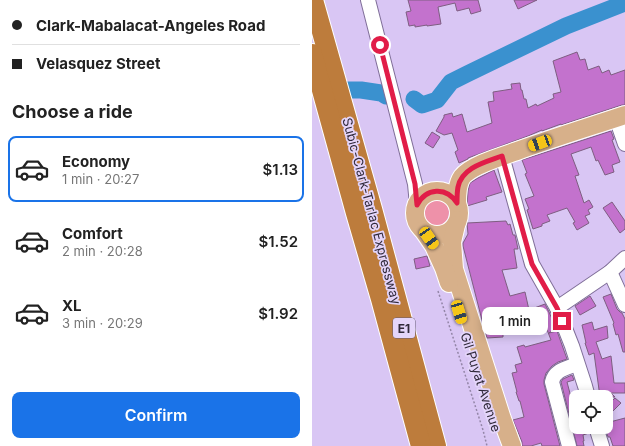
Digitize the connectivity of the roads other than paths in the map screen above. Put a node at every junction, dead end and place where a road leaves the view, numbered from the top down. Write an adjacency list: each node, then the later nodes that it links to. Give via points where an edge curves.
1 (313, 0): 3 (highway, Subic-Clark-Tarlac Expressway / E1)
2 (368, 0): 8 (street)
3 (319, 49): 10 (highway, Subic-Clark-Tarlac Expressway / E1)
4 (620, 116): 5 (street); 6 (main road)
5 (625, 144)
6 (502, 156): 7 (main road); 16 (street, via 532,264)
7 (466, 173): 8 (main road, via 437,188); 9 (main road, via 458,188)
8 (420, 191): 9 (main road, via 443,192); 12 (main road, via 415,214 420,227)
9 (457, 203): 11 (main road, via 459,212)
10 (364, 211): 20 (highway, Subic-Clark-Tarlac Expressway / E1, via 383,307); 21 (highway, Subic-Clark-Tarlac Expressway / E1)
11 (456, 225): 12 (main road, via 441,235); 23 (main road, Gil Puyat Avenue, via 452,242 454,269)
12 (424, 230): 22 (main road, Gil Puyat Avenue, via 444,268)
13 (625, 258): 14 (street)
14 (610, 272): 15 (street); 16 (street)
15 (625, 305)
16 (557, 308): 17 (street)
17 (577, 364): 18 (street); 24 (street, via 556,374 552,382)
18 (586, 390)
19 (598, 434): 25 (street)
20 (421, 446)
21 (436, 446)
22 (501, 446)
23 (512, 446)
24 (568, 446)
25 (602, 446)

